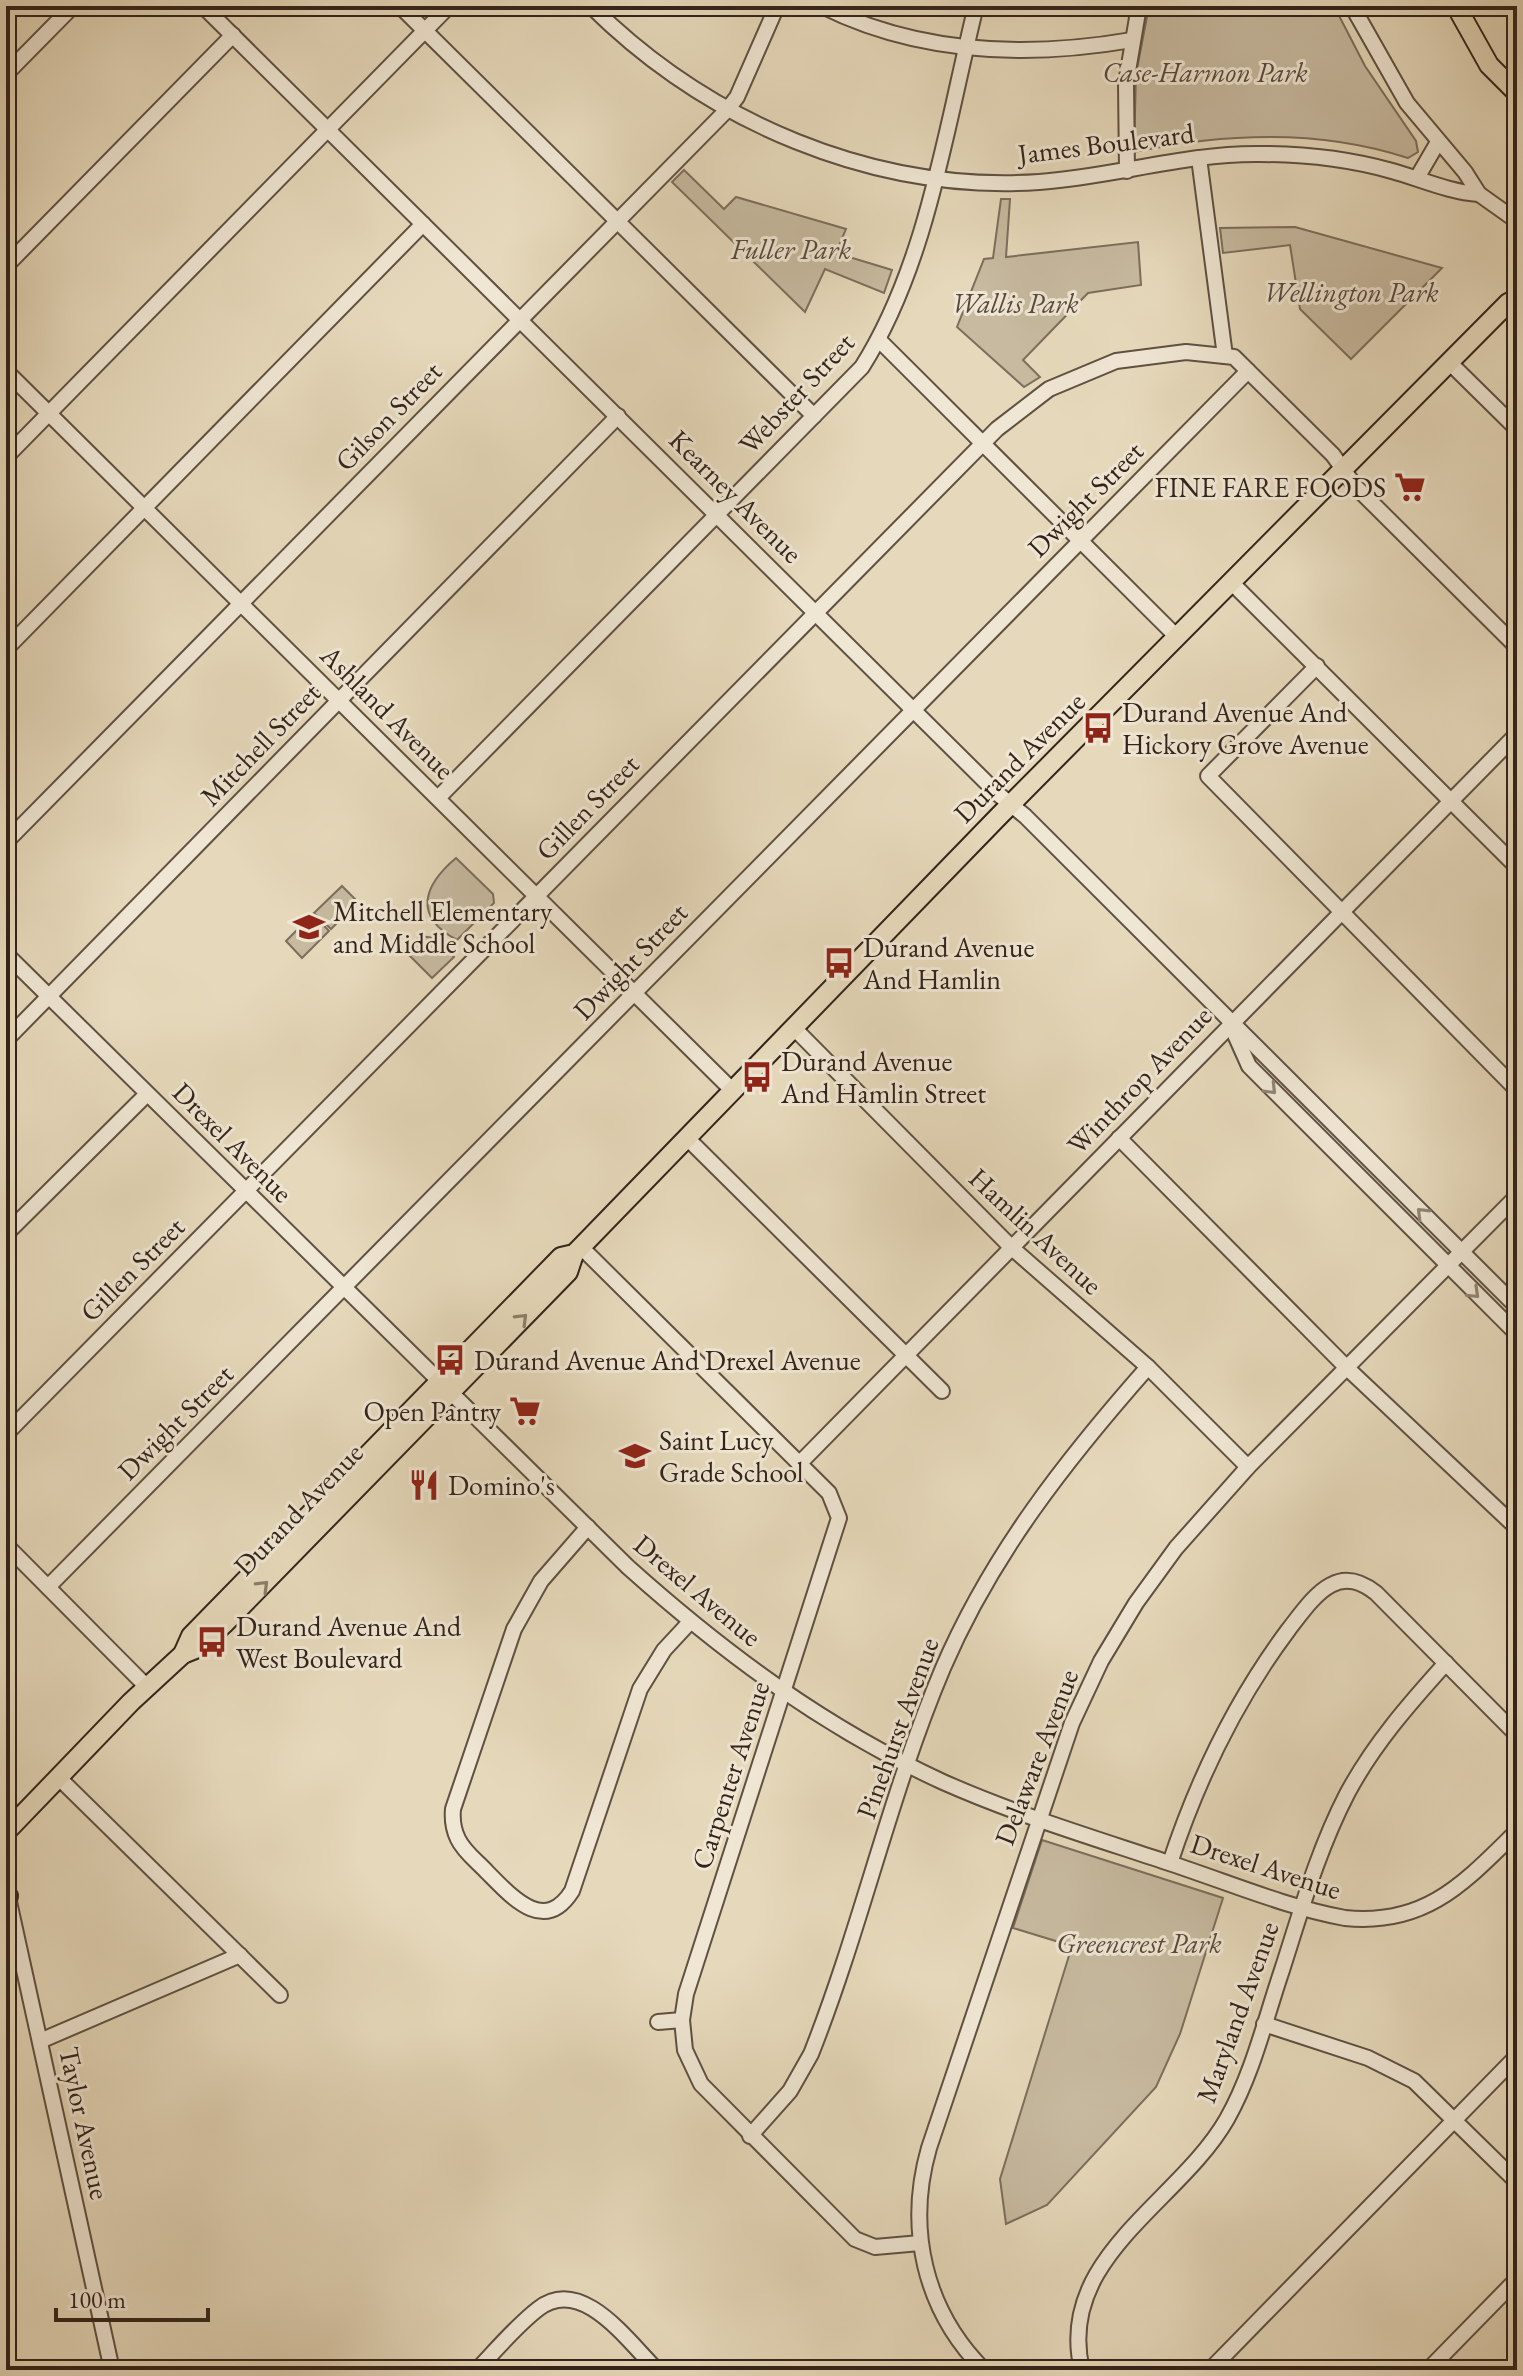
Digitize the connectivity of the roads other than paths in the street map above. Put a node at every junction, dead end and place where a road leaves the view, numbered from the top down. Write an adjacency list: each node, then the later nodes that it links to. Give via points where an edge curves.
1 (73, 6): 16 (street)
2 (203, 6): 13 (street, Kearney Avenue)
3 (400, 6): 12 (street)
4 (449, 6): 12 (street)
5 (591, 6): 18 (street, James Boulevard, via 654,62)
6 (777, 6): 18 (street, Gilson Street)
7 (822, 6): 15 (street, via 872,27)
8 (976, 6): 15 (street, Webster Street)
9 (1139, 6): 14 (street)
10 (1352, 6): 20 (street, via 1380,61)
11 (1456, 6): 17 (main road, via 1489,65)
12 (425, 32): 19 (street); 26 (street)
13 (233, 35): 19 (street, Kearney Avenue); 29 (street)
14 (1132, 40): 15 (street, via 1051,51); 22 (street, via 1124,122)
15 (966, 48): 23 (street, Webster Street)
16 (6, 74)
17 (1517, 93)
18 (727, 110): 23 (street, James Boulevard, via 824,152); 26 (street, Gilson Street)
19 (328, 130): 28 (street, Kearney Avenue); 38 (street)
20 (1438, 142): 24 (street); 25 (street)
21 (1199, 158): 22 (street, James Boulevard); 24 (street, James Boulevard, via 1301,155); 34 (street)
22 (1127, 171): 23 (street, James Boulevard, via 1036,182)
23 (933, 178): 33 (street, Webster Street, via 907,279)
24 (1417, 178): 25 (street, James Boulevard)
25 (1479, 194): 27 (street)
26 (616, 221): 32 (street, Gilson Street); 40 (street)
27 (1517, 221)
28 (423, 224): 32 (street, Kearney Avenue); 45 (street)
29 (6, 266)
30 (1517, 280): 31 (main road, Durand Avenue)
31 (1512, 300): 35 (main road, Durand Avenue)
32 (519, 319): 39 (street, Kearney Avenue); 49 (street, Gilson Street)
33 (879, 340): 40 (street, Webster Street, via 862,367); 42 (street)
34 (1225, 356): 37 (street, via 1234,357); 42 (street, Gillen Street, via 1163,353 1094,368 1033,399)
35 (1449, 362): 41 (street); 44 (main road, Durand Avenue)
36 (6, 371): 38 (street, Ashland Avenue)
37 (1248, 371): 44 (street); 47 (street, Dwight Street)
38 (49, 414): 43 (street); 45 (street, Ashland Avenue)
39 (618, 416): 46 (street, Kearney Avenue); 55 (street, Mitchell Street)
40 (814, 416): 46 (street, Webster Street)
41 (1517, 429)
42 (983, 443): 47 (street); 50 (street, Gillen Street)
43 (6, 457)
44 (1343, 469): 48 (main road, Durand Avenue); 52 (street)
45 (144, 508): 49 (street, Ashland Avenue); 53 (street)
46 (717, 514): 50 (street, Kearney Avenue); 58 (street, Webster Street)
47 (1081, 540): 51 (street); 56 (street, Dwight Street)
48 (1231, 582): 51 (main road, Durand Avenue); 54 (street)
49 (240, 603): 55 (street, Ashland Avenue); 61 (street, Gilson Street)
50 (815, 612): 56 (street, Kearney Avenue); 63 (street, Gillen Street)
51 (1177, 637): 60 (main road, Durand Avenue)
52 (1517, 647)
53 (6, 649)
54 (1317, 666): 59 (street); 64 (street, via 1208,776)
55 (339, 700): 58 (street, Ashland Avenue); 67 (street, Mitchell Street)
56 (914, 708): 60 (street, Kearney Avenue); 66 (street, Dwight Street)
57 (1517, 734): 59 (street, Winthrop Avenue)
58 (438, 798): 63 (street, Ashland Avenue)
59 (1452, 800): 62 (street); 64 (street, Winthrop Avenue)
60 (1011, 804): 68 (street, Kearney Avenue); 69 (main road, Durand Avenue)
61 (6, 842)
62 (1517, 867)
63 (537, 895): 66 (street, Ashland Avenue); 76 (street, Gillen Street)
64 (1343, 910): 68 (street, Winthrop Avenue); 72 (street)
65 (6, 954): 67 (street, Drexel Avenue)
66 (633, 994): 71 (street, Ashland Avenue); 83 (street, Dwight Street)
67 (49, 996): 70 (street, Mitchell Street); 73 (street, Drexel Avenue)
68 (1231, 1023): 75 (street, Winthrop Avenue); 81 (street, Kearney Avenue, one-way to 68); 82 (street, Kearney Avenue, one-way to 82, via 1249,1066)
69 (793, 1027): 71 (main road, Durand Avenue); 79 (street, Hamlin Avenue)
70 (6, 1040)
71 (732, 1090): 74 (main road, Durand Avenue)
72 (1517, 1090)
73 (147, 1094): 76 (street, Drexel Avenue); 78 (street)
74 (687, 1138): 80 (main road, Durand Avenue); 86 (street)
75 (1119, 1138): 79 (street, Winthrop Avenue); 88 (street)
76 (246, 1191): 83 (street, Drexel Avenue); 91 (street, Gillen Street)
77 (1517, 1196): 81 (street, Delaware Avenue)
78 (6, 1234)
79 (1012, 1248): 86 (street, Winthrop Avenue); 87 (street, Hamlin Avenue)
80 (577, 1251): 89 (main road, Durand Avenue, via 571,1269); 92 (street, Carpenter Avenue)
81 (1462, 1253): 82 (street, Delaware Avenue); 84 (street, Kearney Avenue)
82 (1448, 1267): 85 (street, Kearney Avenue, one-way to 85); 88 (street, Delaware Avenue)
83 (344, 1288): 89 (street, Drexel Avenue); 97 (street, Dwight Street)
84 (1517, 1307)
85 (1517, 1334)
86 (906, 1355): 90 (street); 92 (street, Winthrop Avenue)
87 (1148, 1367): 93 (street, Hamlin Avenue); 103 (street, Pinehurst Avenue, via 1066,1461 1019,1526 978,1595)
88 (1347, 1368): 93 (street, Delaware Avenue); 95 (street)
89 (445, 1387): 94 (street, Drexel Avenue); 100 (main road, Durand Avenue, via 224,1624)
90 (942, 1391)
91 (6, 1434)
92 (799, 1464): 101 (street, Carpenter Avenue, via 834,1500 839,1518)
93 (1248, 1467): 105 (street, Delaware Avenue, via 1176,1548 1128,1617 1072,1723)
94 (588, 1527): 98 (street, Drexel Avenue); 98 (street, via 541,1581 514,1629 453,1809 458,1840 516,1900 538,1911 556,1907 572,1891 640,1689 664,1650)
95 (1517, 1528)
96 (6, 1545): 97 (street)
97 (48, 1587): 100 (street)
98 (690, 1622): 101 (street, Drexel Avenue)
99 (1446, 1663): 102 (street); 108 (street, via 1364,1584 1345,1581 1328,1586 1300,1615 1250,1685 1198,1783); 110 (street, Maryland Avenue, via 1395,1721 1348,1793)
100 (147, 1687): 104 (main road, Durand Avenue)
101 (784, 1693): 103 (street, Drexel Avenue); 113 (street, Carpenter Avenue)
102 (1517, 1735)
103 (908, 1764): 105 (street, Drexel Avenue); 119 (street, Pinehurst Avenue, via 811,2054 790,2091)
104 (59, 1778): 107 (main road, Durand Avenue); 111 (street)
105 (1037, 1819): 108 (street, Drexel Avenue); 121 (street, Delaware Avenue, via 924,2166)
106 (1517, 1831): 110 (street, Drexel Avenue, via 1457,1889 1406,1914 1358,1920)
107 (6, 1832)
108 (1170, 1863): 110 (street, Drexel Avenue)
109 (7, 1892): 116 (street, Taylor Avenue)
110 (1303, 1907): 115 (street, Maryland Avenue)
111 (240, 1955): 112 (street); 116 (street)
112 (280, 1995)
113 (682, 2020): 114 (street); 119 (street, Carpenter Avenue, via 684,2043 701,2084)
114 (658, 2022)
115 (1264, 2024): 118 (street, via 1386,2065 1414,2081); 127 (street, Maryland Avenue, via 1239,2096 1214,2140 1094,2275 1079,2317)
116 (40, 2041): 123 (street, Taylor Avenue)
117 (1517, 2056): 118 (street)
118 (1456, 2119): 120 (street); 128 (street)
119 (750, 2136): 121 (street, Carpenter Avenue, via 855,2239 875,2247)
120 (1517, 2182)
121 (920, 2243): 126 (street, Delaware Avenue, via 942,2313)
122 (1517, 2279): 129 (street)
123 (112, 2370)
124 (477, 2370): 125 (street, via 537,2309 570,2299 590,2306)
125 (657, 2370)
126 (984, 2370)
127 (1082, 2370)
128 (1210, 2370)
129 (1428, 2370)

